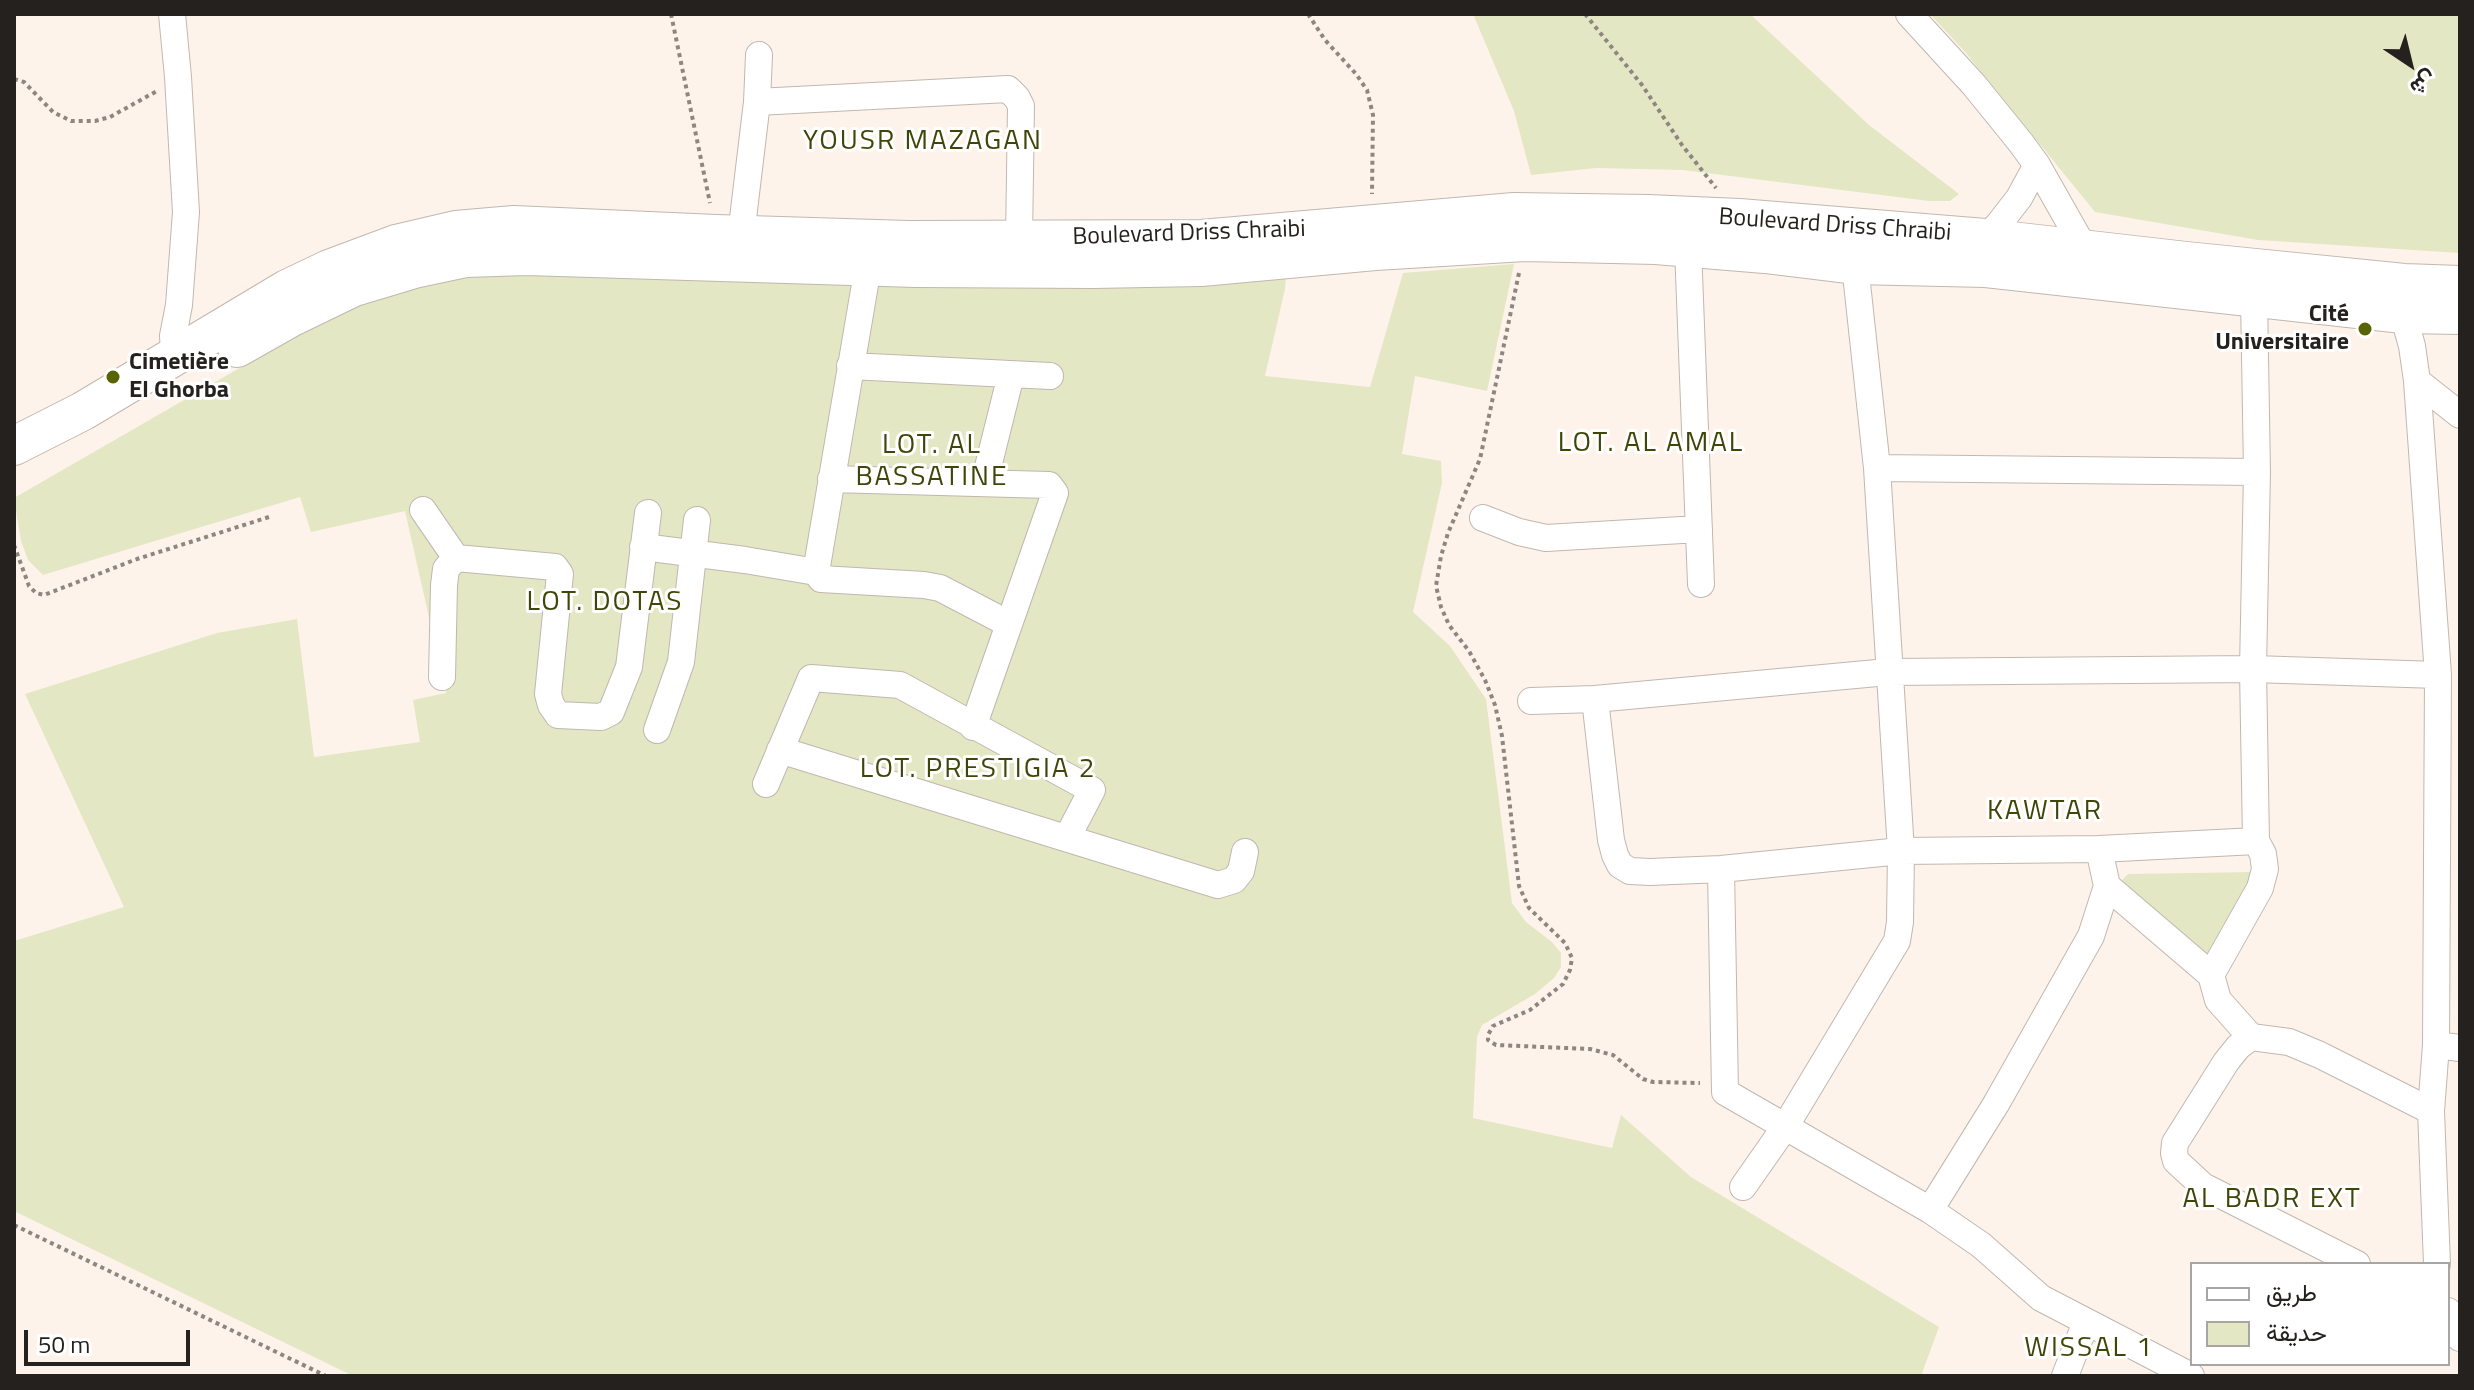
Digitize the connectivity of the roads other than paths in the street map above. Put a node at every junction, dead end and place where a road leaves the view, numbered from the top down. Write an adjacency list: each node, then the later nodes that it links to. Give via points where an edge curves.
1 (172, 14): 18 (street, via 186,212 173,336)
2 (1909, 14): 5 (street)
3 (759, 55): 4 (street)
4 (757, 102): 6 (street); 8 (street, via 1008,89 1021,106)
5 (2037, 165): 7 (street, via 2019,198); 11 (street)
6 (729, 235): 8 (main road, Boulevard Driss Chraibi); 17 (main road, Boulevard Driss Chraibi, via 514,225 453,231 396,244 287,289)
7 (1985, 238): 9 (main road, Boulevard Driss Chraibi, via 1739,218 1514,212 1373,224); 11 (main road, Boulevard Driss Chraibi)
8 (1019, 240): 12 (main road, Boulevard Driss Chraibi)
9 (1265, 248): 10 (main road, Boulevard Driss Chraibi, via 1525,242); 12 (main road, Boulevard Driss Chraibi)
10 (1688, 248): 13 (main road, Boulevard Driss Chraibi); 34 (street)
11 (2084, 248): 16 (main road, Boulevard Driss Chraibi, via 2186,261)
12 (1201, 253): 14 (main road, Boulevard Driss Chraibi, via 1093,269)
13 (1855, 265): 15 (main road, Boulevard Driss Chraibi, via 1986,268); 25 (street)
14 (868, 267): 17 (main road, Boulevard Driss Chraibi, via 466,258 354,287); 19 (street)
15 (2254, 298): 16 (main road, Boulevard Driss Chraibi); 27 (street)
16 (2428, 306): 22 (street)
17 (233, 336): 18 (main road, Boulevard Driss Chraibi); 26 (main road, Boulevard Driss Chraibi, via 124,415)
18 (177, 356): 24 (main road, Boulevard Driss Chraibi)
19 (850, 366): 20 (street); 28 (street)
20 (1011, 375): 21 (street); 29 (street)
21 (1050, 376)
22 (2417, 381): 23 (street); 43 (street)
23 (2460, 415)
24 (14, 446)
25 (1877, 468): 27 (street); 42 (street)
26 (14, 472)
27 (2257, 472): 41 (street)
28 (831, 479): 29 (street); 38 (street)
29 (984, 483): 40 (street, via 1049,485 1055,493)
30 (423, 510): 37 (street)
31 (648, 513): 35 (street)
32 (1483, 518): 34 (street, via 1546,538)
33 (697, 520): 36 (street)
34 (1699, 529): 39 (street)
35 (643, 547): 36 (street); 37 (street, via 629,667 611,712 601,717 558,715 551,705 560,574 555,567)
36 (692, 553): 38 (street); 49 (street, via 681,662)
37 (456, 558): 44 (street, via 446,569 444,585)
38 (816, 572): 40 (street, via 821,579 940,588)
39 (1701, 584)
40 (1009, 624): 48 (street)
41 (2253, 669): 42 (street); 43 (street); 53 (street)
42 (1888, 672): 45 (street); 55 (street)
43 (2438, 675): 47 (street)
44 (442, 677)
45 (1595, 699): 46 (street); 57 (street, via 1611,840 1620,865 1650,872)
46 (1531, 701)
47 (2450, 716): 61 (street)
48 (973, 727): 50 (street, via 900,685 811,678); 52 (street, via 1092,790)
49 (657, 730)
50 (780, 750): 51 (street); 52 (street)
51 (766, 784)
52 (1067, 838): 56 (street, via 1218,885 1234,880)
53 (2256, 841): 54 (street); 59 (street, via 2265,869 2260,888)
54 (2099, 849): 55 (street); 58 (street)
55 (1901, 851): 57 (street); 63 (street, via 1897,941)
56 (1245, 852)
57 (1721, 869): 63 (street, via 1725,1092)
58 (2107, 886): 59 (street); 65 (street, via 2091,936 2064,986)
59 (2211, 975): 60 (street, via 2218,1000)
60 (2251, 1037): 62 (street, via 2289,1042); 66 (street, via 2226,1062 2175,1143 2176,1161 2203,1186)
61 (2448, 1047): 62 (street)
62 (2431, 1111): 67 (street)
63 (1785, 1127): 64 (street); 65 (street)
64 (1743, 1187)
65 (1930, 1210): 69 (street, via 1981,1245 2041,1298)
66 (2353, 1262)
67 (2437, 1262)
68 (2450, 1316): 70 (street)
69 (2086, 1322): 71 (street); 72 (street)
70 (2460, 1338)
71 (2065, 1376)
72 (2191, 1376)

